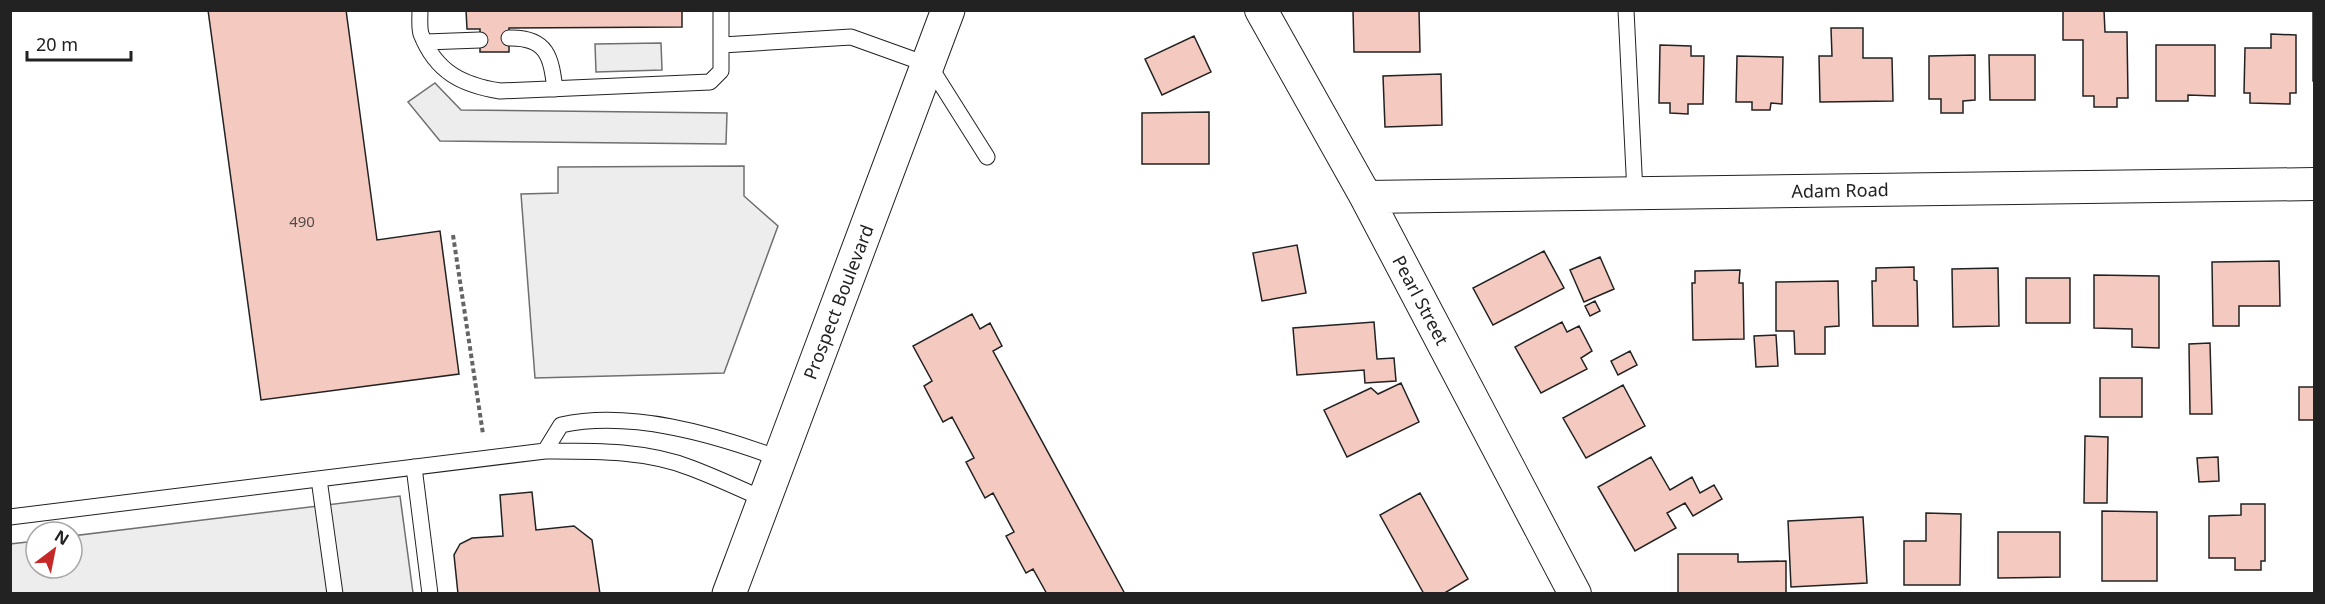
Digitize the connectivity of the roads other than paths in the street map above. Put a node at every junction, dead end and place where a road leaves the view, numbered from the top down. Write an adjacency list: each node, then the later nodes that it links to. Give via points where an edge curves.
1 (420, 10): 8 (lane, via 421,32)
2 (721, 10): 9 (lane)
3 (948, 10): 10 (street, Prospect Boulevard)
4 (1261, 10): 15 (street, Pearl Street)
5 (1626, 10): 14 (lane)
6 (510, 38): 11 (lane, via 540,46 550,58)
7 (480, 40): 8 (lane)
8 (426, 42): 11 (lane, via 436,60 454,78 474,87 500,91)
9 (722, 45): 10 (lane, via 851,37); 11 (lane, via 721,71 710,82)
10 (929, 65): 12 (lane); 17 (street, Prospect Boulevard)
11 (555, 89)
12 (987, 157)
13 (2314, 184): 14 (street, Adam Road)
14 (1635, 193): 15 (street, Adam Road)
15 (1366, 197): 25 (street, Pearl Street)
16 (545, 452): 17 (lane, via 561,425 582,420 640,422 737,443); 18 (lane); 20 (lane, via 604,451 652,458 689,467)
17 (778, 458): 20 (street, Prospect Boulevard)
18 (414, 467): 19 (lane); 23 (lane)
19 (319, 479): 21 (lane); 22 (lane)
20 (763, 499): 24 (street, Prospect Boulevard)
21 (10, 517)
22 (335, 594)
23 (430, 594)
24 (729, 594)
25 (1575, 594)

